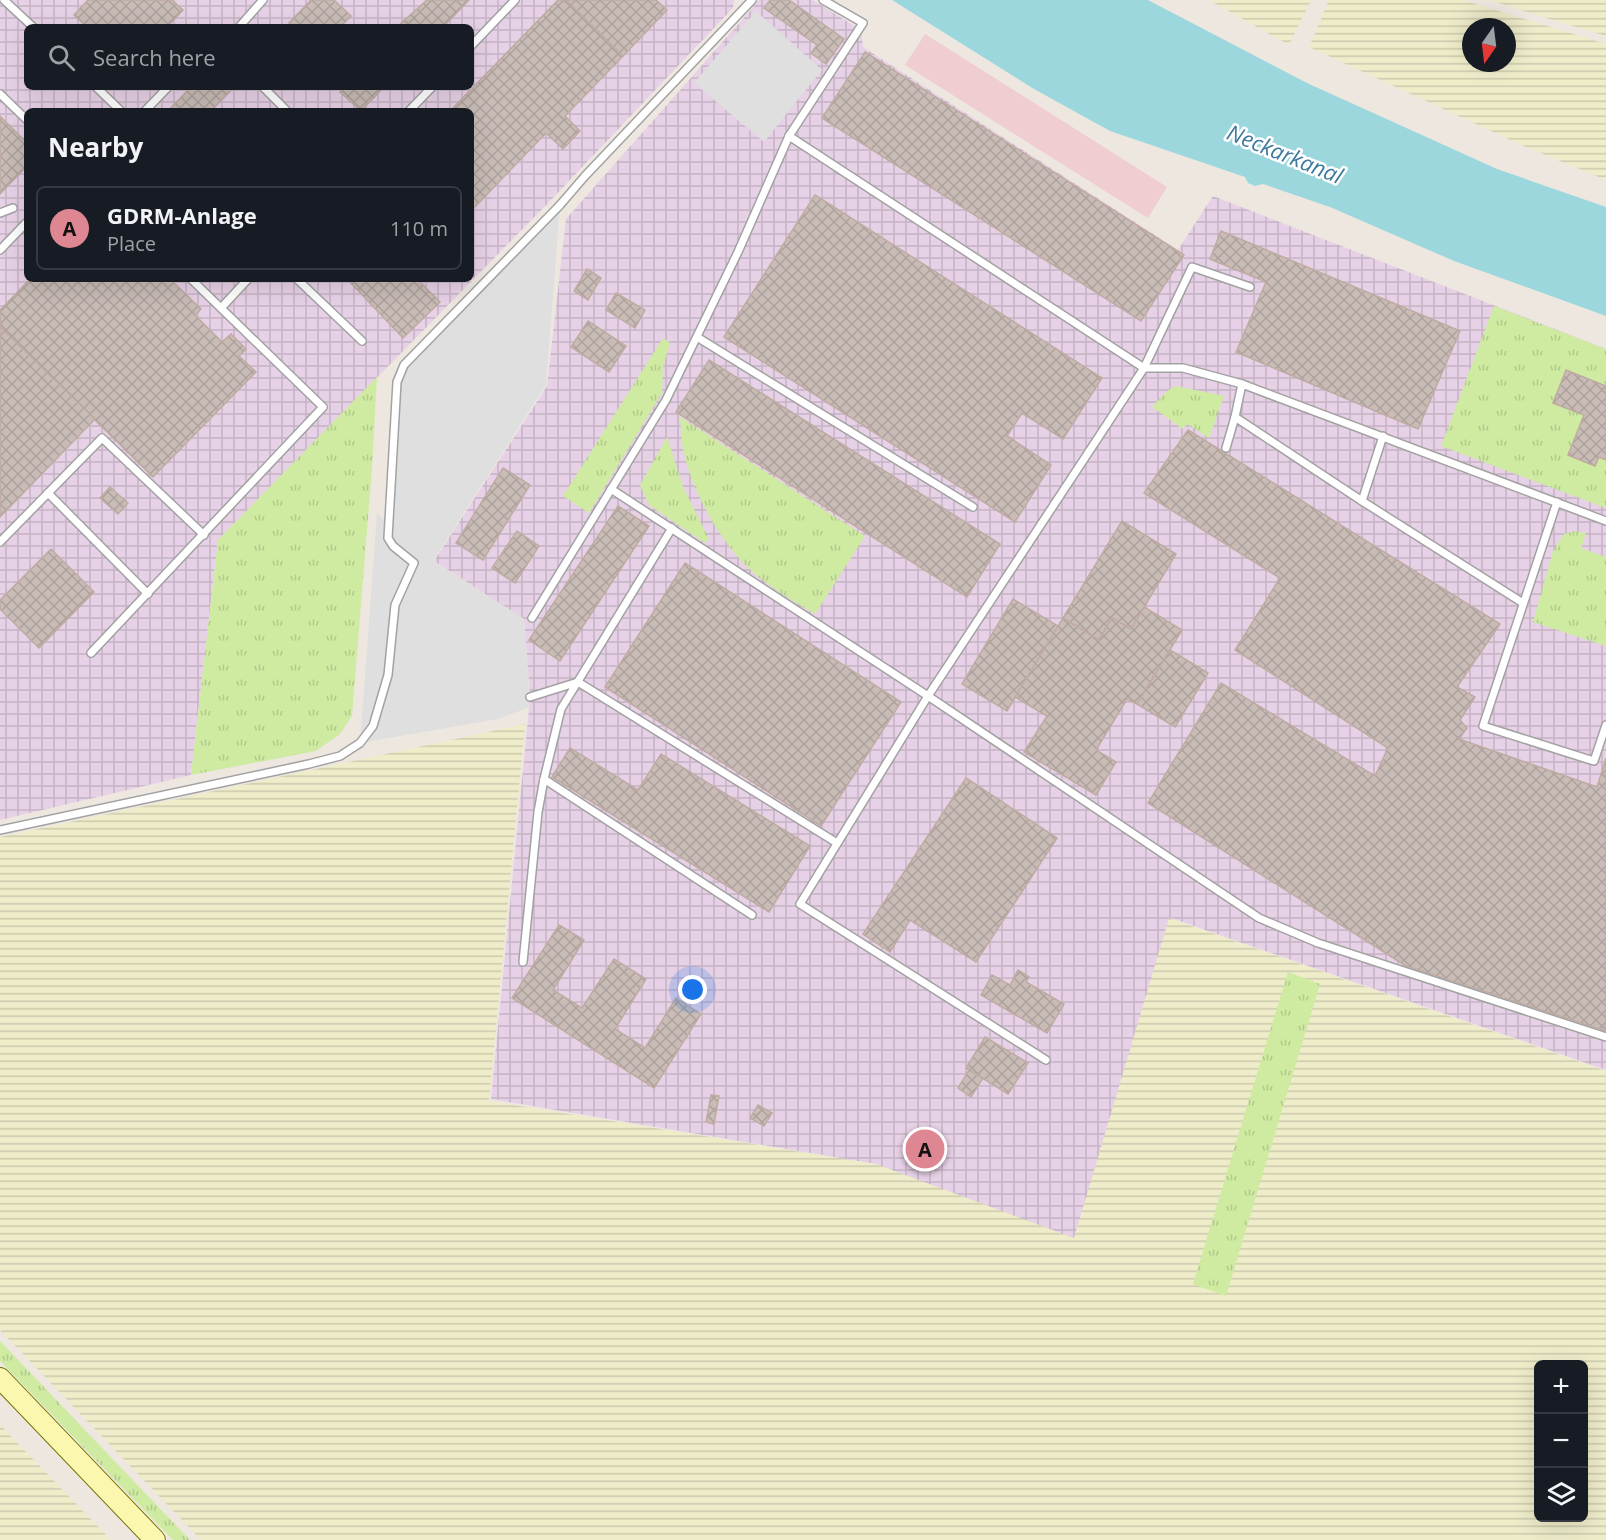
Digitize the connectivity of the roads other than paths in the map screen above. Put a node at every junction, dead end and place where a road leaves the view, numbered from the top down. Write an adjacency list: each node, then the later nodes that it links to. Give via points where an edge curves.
1 (4, 0): 6 (lane)
2 (263, 0): 7 (lane)
3 (516, 0): 8 (lane)
4 (752, 0): 54 (lane, via 404,365 397,382 387,538 414,562 395,605 388,675 373,726 360,743 340,756 309,764)
5 (823, 0): 19 (lane, via 863,23)
6 (30, 24)
7 (242, 24)
8 (474, 43)
9 (99, 90): 14 (lane)
10 (165, 90): 15 (lane)
11 (266, 90): 16 (lane)
12 (429, 90): 17 (lane)
13 (0, 94): 18 (lane)
14 (118, 108)
15 (148, 108)
16 (284, 108)
17 (412, 108)
18 (24, 117)
19 (789, 136): 29 (lane); 31 (lane)
20 (13, 208): 21 (lane)
21 (0, 213)
22 (24, 225): 23 (lane)
23 (0, 250)
24 (194, 282): 28 (lane)
25 (245, 282): 28 (lane)
26 (300, 282): 30 (lane)
27 (1251, 287): 31 (lane, via 1191,267)
28 (221, 308): 43 (lane, via 323,407)
29 (697, 337): 36 (lane, via 666,400); 40 (lane)
30 (362, 341)
31 (1144, 368): 32 (lane, via 1183,368); 50 (lane)
32 (1242, 384): 33 (lane); 34 (lane)
33 (1235, 417): 35 (lane); 38 (lane)
34 (1383, 436): 38 (lane); 39 (lane)
35 (1226, 448)
36 (610, 489): 42 (lane); 47 (lane)
37 (48, 493): 43 (lane, via 102,438); 44 (lane); 45 (lane)
38 (1362, 501): 46 (lane)
39 (1557, 502): 41 (lane); 46 (lane)
40 (973, 507)
41 (1606, 521)
42 (672, 528): 49 (lane); 50 (lane)
43 (204, 535): 45 (lane)
44 (0, 542)
45 (148, 594): 48 (lane)
46 (1523, 603): 52 (lane, via 1484,726 1594,761)
47 (532, 618)
48 (92, 653)
49 (578, 682): 51 (lane); 53 (lane, via 561,709); 55 (lane)
50 (928, 696): 55 (lane); 58 (lane, via 1259,918 1317,943)
51 (530, 698)
52 (1606, 724)
53 (544, 779): 56 (lane); 57 (lane)
54 (0, 830)
55 (837, 843): 59 (lane, via 800,904)
56 (752, 915)
57 (523, 962)
58 (1606, 1037)
59 (1046, 1060)
60 (0, 1378): 61 (main road)
61 (155, 1540)

